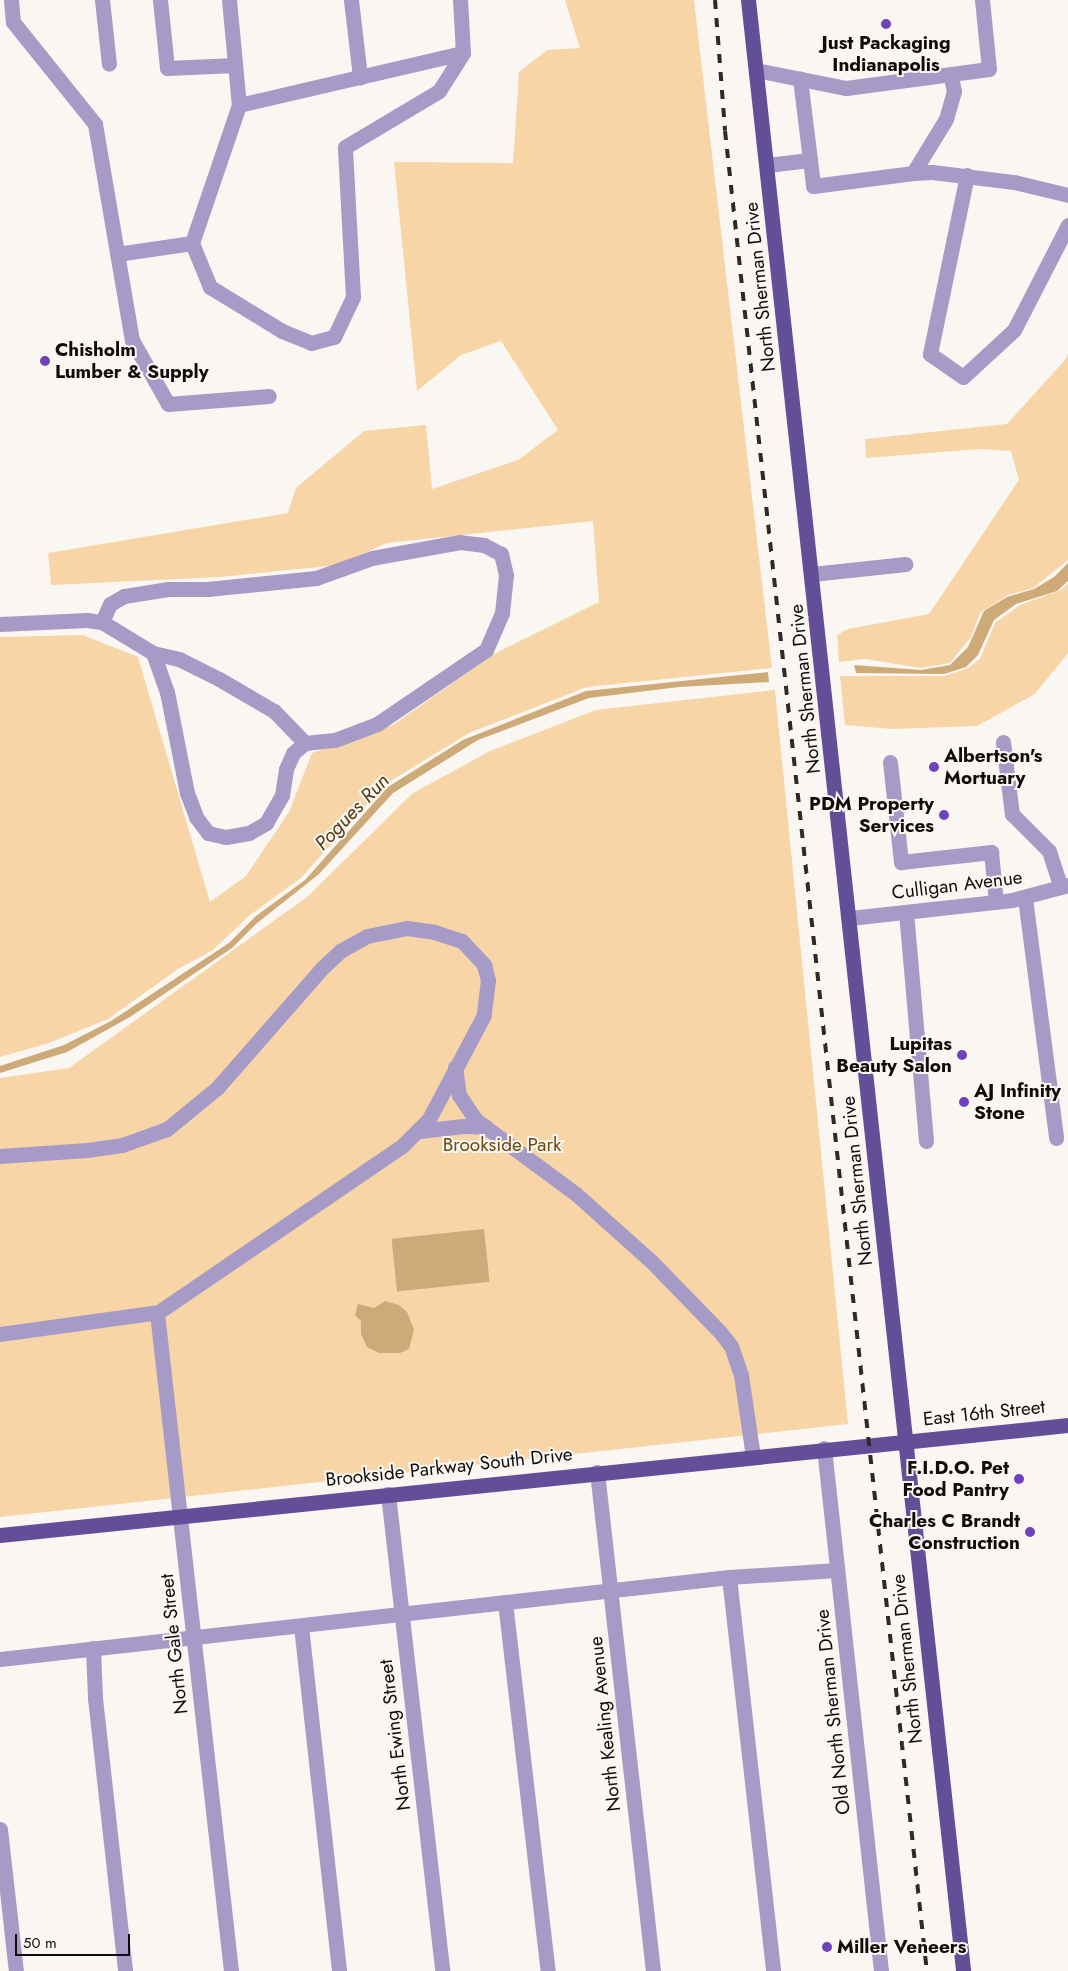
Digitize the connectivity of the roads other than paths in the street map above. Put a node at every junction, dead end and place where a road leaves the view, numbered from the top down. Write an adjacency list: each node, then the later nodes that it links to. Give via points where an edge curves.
1 (11, 0): 24 (street, via 13,22 95,124)
2 (102, 0): 10 (street)
3 (160, 0): 11 (street, via 167,68)
4 (229, 0): 11 (street)
5 (351, 0): 14 (street)
6 (460, 0): 9 (street)
7 (748, 0): 12 (main road, North Sherman Drive)
8 (982, 0): 13 (street, via 989,70)
9 (462, 53): 14 (street); 23 (street, via 439,91 345,147 353,297 334,337 311,343 282,331 210,287)
10 (109, 64)
11 (235, 65): 16 (street)
12 (756, 70): 15 (street); 18 (main road, North Sherman Drive)
13 (950, 74): 15 (street, via 846,88); 19 (street, via 954,92 946,120)
14 (360, 77): 16 (street)
15 (800, 79): 17 (street)
16 (239, 105): 23 (street)
17 (810, 160): 18 (street); 19 (street, via 813,186)
18 (767, 165): 27 (main road, North Sherman Drive)
19 (913, 173): 20 (street)
20 (967, 175): 21 (street); 22 (street, via 930,354 962,377 1014,330)
21 (1068, 195)
22 (1068, 225)
23 (192, 243): 24 (street)
24 (117, 254): 25 (street, via 132,340 168,404)
25 (269, 396)
26 (905, 564): 27 (street)
27 (812, 574): 38 (main road, North Sherman Drive)
28 (102, 622): 29 (street, via 62,620); 30 (street); 32 (street, via 110,604 124,596 168,589 208,589 316,578 372,558 460,542 484,545 501,554 506,575 502,613 486,650 377,724 335,740)
29 (0, 624)
30 (153, 653): 32 (street, via 178,659 274,711); 32 (street, via 167,692 187,793 196,817 208,833 226,837 249,833 266,824 282,795 286,768 294,753)
31 (1003, 742): 34 (street, via 1012,814 1049,851)
32 (305, 743)
33 (890, 762): 36 (street, via 901,862 991,852)
34 (1065, 886): 35 (street, Culligan Avenue)
35 (1025, 898): 36 (street, Culligan Avenue); 42 (street)
36 (996, 902): 37 (street, Culligan Avenue)
37 (906, 912): 38 (street, Culligan Avenue); 43 (street)
38 (850, 918): 48 (main road, North Sherman Drive)
39 (455, 1066): 40 (street, via 459,1095 476,1120); 41 (street); 44 (street, via 484,1014 488,980 484,964 474,951 448,936 407,928 391,930 367,936 340,951 316,974 218,1088 167,1129 122,1145)
40 (486, 1127): 41 (street); 50 (street, via 576,1194 651,1261 720,1332 731,1346 741,1375)
41 (420, 1131): 45 (street)
42 (1056, 1138)
43 (926, 1141)
44 (0, 1156)
45 (157, 1313): 46 (street); 53 (street, North Gale Street)
46 (0, 1334)
47 (1068, 1425): 48 (main road, East 16th Street)
48 (903, 1441): 49 (main road, Brookside Parkway South Drive); 74 (main road, North Sherman Drive)
49 (824, 1448): 50 (main road, Brookside Parkway South Drive); 55 (street, Old North Sherman Drive)
50 (753, 1456): 51 (main road, Brookside Parkway South Drive)
51 (597, 1472): 52 (main road, Brookside Parkway South Drive); 57 (street, North Kealing Avenue)
52 (388, 1494): 53 (main road, Brookside Parkway South Drive); 59 (street, North Ewing Street)
53 (180, 1516): 54 (main road, Brookside Parkway South Drive); 61 (street, North Gale Street)
54 (0, 1535)
55 (837, 1570): 56 (street); 73 (street, Old North Sherman Drive)
56 (729, 1577): 57 (street); 72 (street)
57 (611, 1590): 58 (street); 71 (street, North Kealing Avenue)
58 (505, 1602): 59 (street); 70 (street, via 532,1812)
59 (402, 1614): 60 (street); 69 (street, North Ewing Street)
60 (301, 1626): 61 (street); 68 (street)
61 (193, 1638): 62 (street); 67 (street, North Gale Street)
62 (93, 1648): 63 (street); 66 (street, via 95,1698)
63 (0, 1659)
64 (0, 1829): 65 (street)
65 (16, 1971)
66 (125, 1971)
67 (230, 1971)
68 (339, 1971)
69 (442, 1971)
70 (548, 1971)
71 (653, 1971)
72 (773, 1971)
73 (881, 1971)
74 (962, 1971)

